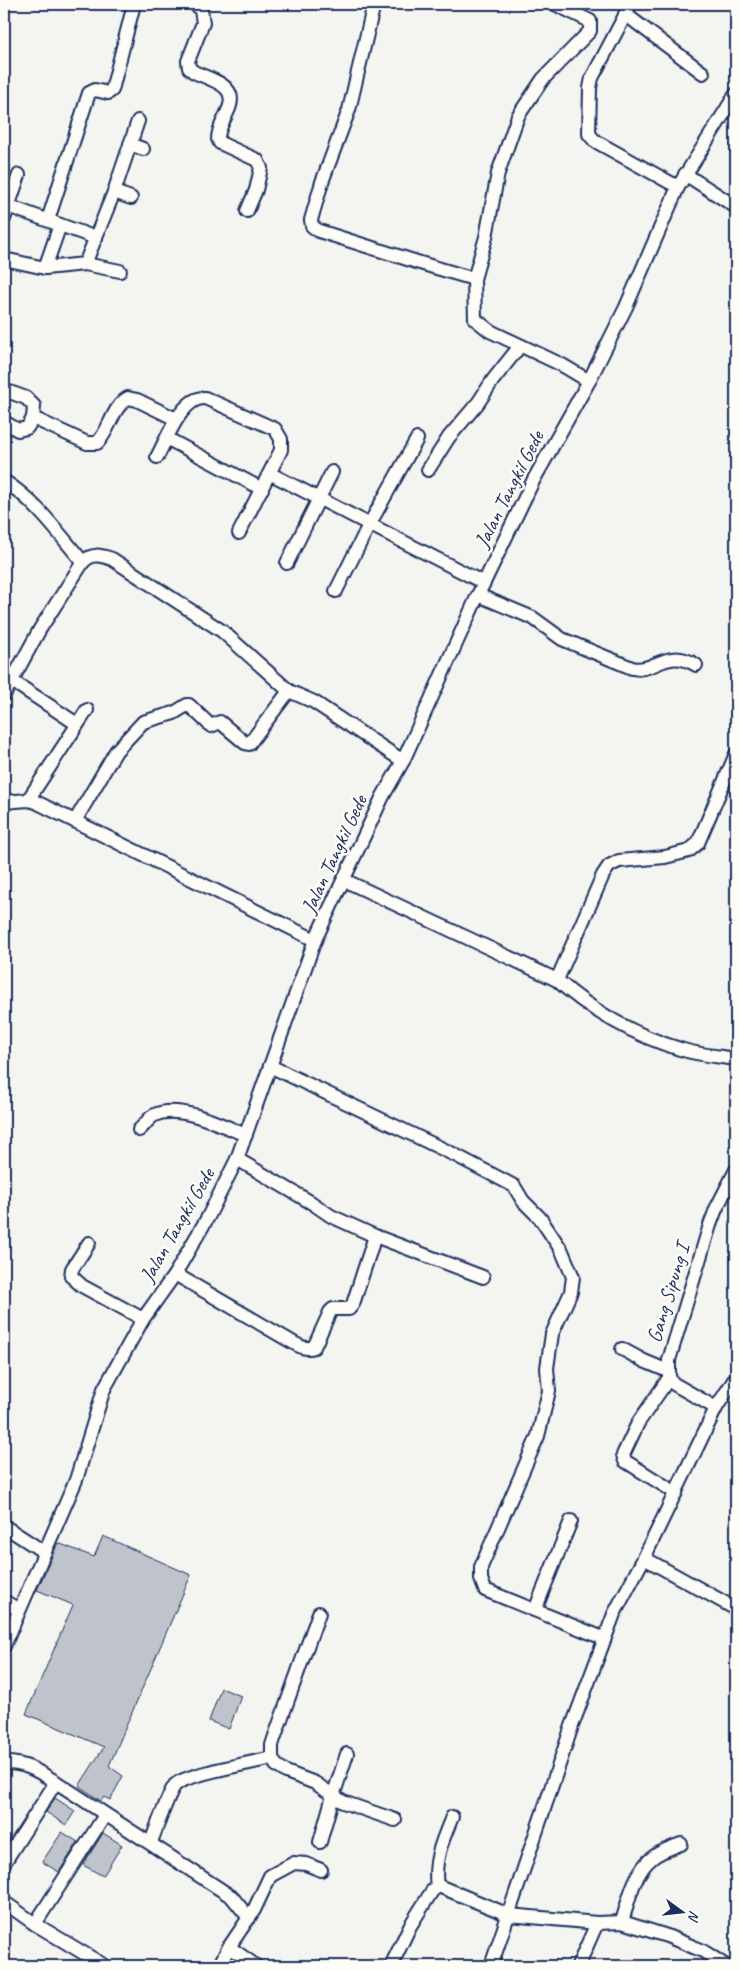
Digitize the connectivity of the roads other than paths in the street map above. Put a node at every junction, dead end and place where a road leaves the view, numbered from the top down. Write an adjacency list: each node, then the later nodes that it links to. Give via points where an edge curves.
1 (134, 4): 20 (street, via 112,90 88,93)
2 (195, 4): 18 (street, via 201,10 202,23 188,61 189,68 227,88 232,104 220,125 218,139 220,143 257,160 261,168)
3 (374, 4): 27 (street, via 349,110 322,182 312,226 353,243)
4 (555, 4): 27 (street, via 586,18 590,31 543,79 518,116 498,174)
5 (628, 9): 6 (street); 13 (street, via 592,78 589,134 595,141)
6 (703, 73)
7 (736, 94): 11 (street, Jalan Tangkil Gede)
8 (138, 121): 9 (street)
9 (130, 144): 10 (street); 14 (street)
10 (143, 149)
11 (685, 174): 13 (street, Jalan Tangkil Gede); 17 (street)
12 (19, 176): 15 (street)
13 (678, 187): 29 (street, Jalan Tangkil Gede, via 626,307)
14 (114, 192): 16 (street); 22 (street)
15 (8, 197): 19 (street); 20 (street)
16 (131, 198)
17 (736, 207)
18 (247, 211)
19 (4, 219)
20 (48, 220): 21 (street)
21 (60, 225): 22 (street); 25 (street)
22 (96, 238): 24 (street)
23 (4, 259): 25 (street)
24 (85, 264): 25 (street); 26 (street)
25 (45, 268)
26 (120, 271)
27 (474, 279): 28 (street, via 475,319)
28 (520, 346): 29 (street); 37 (street, via 478,404 449,437)
29 (589, 381): 47 (street, Jalan Tangkil Gede, via 533,481)
30 (4, 390): 31 (street, via 32,401)
31 (33, 418): 32 (street, via 87,443 97,444 121,402 128,398); 33 (street, via 27,428 18,430)
32 (176, 420): 34 (street); 39 (street, via 198,397 275,429 281,439 282,450)
33 (4, 422)
34 (168, 439): 36 (street); 41 (street)
35 (417, 439): 43 (street)
36 (157, 458)
37 (428, 470)
38 (332, 472): 42 (street)
39 (271, 474): 41 (street); 42 (street)
40 (4, 481): 45 (street, via 16,488)
41 (262, 489): 44 (street)
42 (320, 498): 43 (street); 46 (street)
43 (369, 525): 47 (street); 48 (street)
44 (239, 534)
45 (83, 562): 51 (street, via 40,629); 52 (street, via 96,555 112,559 222,631)
46 (287, 563)
47 (484, 582): 49 (street, Jalan Tangkil Gede)
48 (336, 592)
49 (478, 595): 50 (street, via 534,618 562,640 632,668 639,669 671,658 688,660); 57 (street, Jalan Tangkil Gede)
50 (696, 665)
51 (12, 681): 53 (street); 55 (street)
52 (289, 691): 57 (street, via 314,702); 60 (street, via 249,744 220,722 211,726 188,704 174,713 143,722 116,751)
53 (4, 694)
54 (87, 710): 55 (street)
55 (77, 724): 58 (street)
56 (736, 754): 63 (street, via 698,843 689,851 666,857 619,861 609,866)
57 (403, 761): 61 (street, Jalan Tangkil Gede)
58 (28, 800): 59 (street); 60 (street)
59 (4, 802)
60 (75, 821): 62 (street)
61 (344, 880): 62 (street, Jalan Tangkil Gede); 63 (street)
62 (316, 940): 65 (street, Jalan Tangkil Gede)
63 (557, 980): 64 (street, via 592,1007 647,1036 691,1052)
64 (736, 1059)
65 (270, 1066): 67 (street, Jalan Tangkil Gede); 87 (street, via 514,1186 540,1218 569,1263 573,1277 571,1292 552,1334 545,1414 481,1566 485,1590)
66 (139, 1130): 67 (street, via 153,1116 184,1113)
67 (246, 1135): 68 (street, Jalan Tangkil Gede)
68 (237, 1159): 70 (street, via 331,1216); 72 (street, Jalan Tangkil Gede)
69 (736, 1170): 76 (street, Gang Sipung I, via 705,1238 668,1360)
70 (374, 1236): 72 (street, via 353,1304 349,1309 330,1312 314,1347 310,1348 285,1338); 73 (street)
71 (88, 1243): 74 (street, via 72,1268 71,1276 82,1286)
72 (175, 1274): 74 (street, Jalan Tangkil Gede)
73 (483, 1278)
74 (143, 1319): 82 (street, Jalan Tangkil Gede, via 104,1389 76,1480)
75 (622, 1349): 76 (street)
76 (669, 1375): 78 (street, via 674,1384); 79 (street, via 638,1423 623,1454 625,1461)
77 (736, 1377): 78 (street)
78 (716, 1408): 79 (street)
79 (676, 1493): 83 (street)
80 (571, 1521): 87 (street)
81 (4, 1526): 82 (street)
82 (44, 1552): 86 (street, Jalan Tangkil Gede)
83 (644, 1558): 85 (street); 89 (street)
84 (4, 1601): 86 (street)
85 (736, 1609)
86 (19, 1610): 90 (street, Jalan Tangkil Gede)
87 (535, 1610): 89 (street)
88 (318, 1613): 92 (street, via 275,1736)
89 (603, 1638): 106 (street)
90 (4, 1646)
91 (347, 1754): 95 (street)
92 (272, 1758): 95 (street, via 286,1772 315,1783); 99 (street, via 184,1780 174,1786)
93 (4, 1763): 94 (street, via 30,1766)
94 (56, 1782): 96 (street); 102 (street)
95 (333, 1796): 98 (street); 100 (street)
96 (105, 1815): 99 (street); 110 (street)
97 (452, 1817): 104 (street, via 436,1858)
98 (395, 1820)
99 (151, 1842): 107 (street, via 232,1897)
100 (320, 1842)
101 (681, 1844): 108 (street, via 645,1864)
102 (4, 1863)
103 (320, 1870): 107 (street, via 294,1862 277,1870 269,1878)
104 (437, 1887): 106 (street, via 447,1888); 115 (street, via 410,1926)
105 (4, 1902): 110 (street)
106 (509, 1915): 109 (street); 116 (street)
107 (249, 1918): 111 (street)
108 (622, 1922): 109 (street); 118 (street, via 703,1951)
109 (597, 1923): 117 (street)
110 (35, 1924): 112 (street)
111 (229, 1947): 113 (street); 114 (street)
112 (105, 1966)
113 (219, 1966)
114 (256, 1966)
115 (391, 1966)
116 (491, 1966)
117 (578, 1966)
118 (726, 1966)

